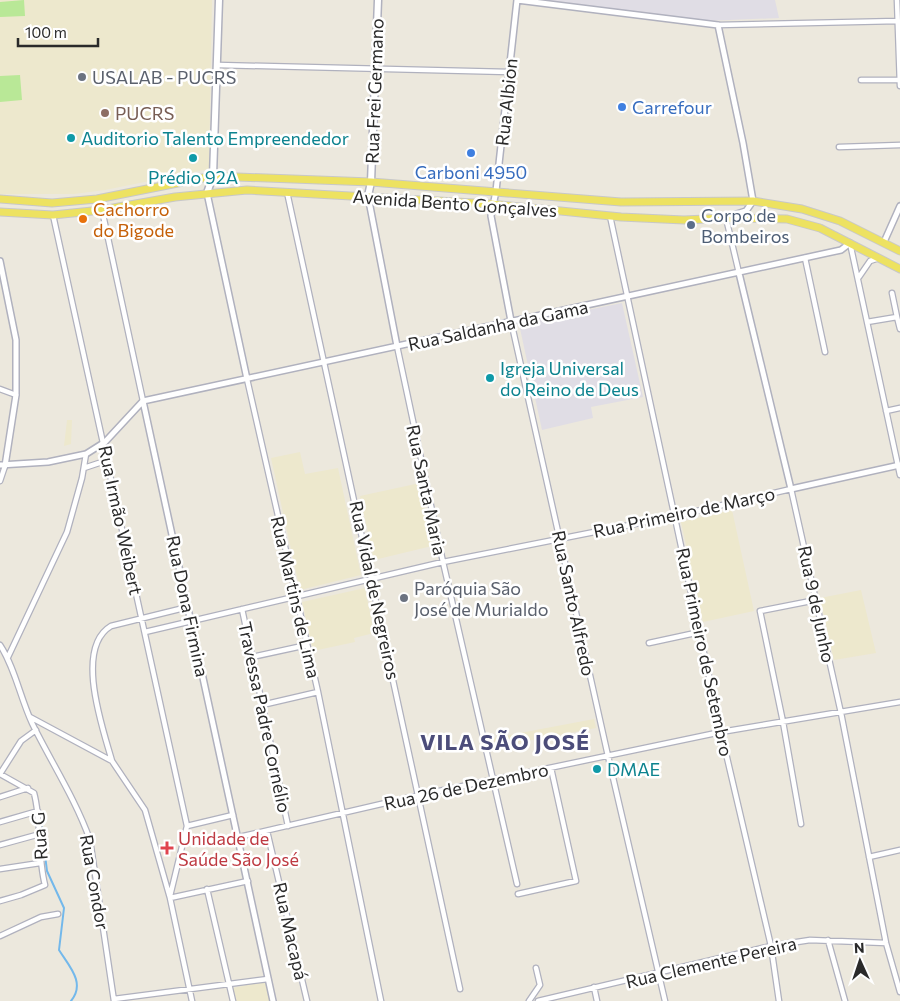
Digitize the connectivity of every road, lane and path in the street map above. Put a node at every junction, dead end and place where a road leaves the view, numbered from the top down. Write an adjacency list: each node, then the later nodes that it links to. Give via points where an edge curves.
1 (219, 0): 7 (main road)
2 (378, 0): 8 (main road, Rua Frei Germano)
3 (517, 0): 6 (street); 9 (street, Rua Albion)
4 (897, 0): 5 (street)
5 (898, 20): 6 (street); 11 (street)
6 (718, 25): 22 (street)
7 (218, 65): 8 (street); 15 (main road)
8 (374, 68): 9 (street); 16 (main road, Rua Frei Germano)
9 (509, 72): 17 (street, Rua Albion)
10 (861, 80): 11 (street)
11 (900, 80): 12 (street)
12 (900, 86)
13 (900, 145): 14 (street)
14 (839, 147)
15 (213, 176): 16 (main road, Avenida Bento Gonçalves); 19 (main road); 21 (main road, Avenida Bento Gonçalves, via 97,199 52,203)
16 (371, 182): 17 (main road, Avenida Bento Gonçalves); 20 (main road, Rua Santa Maria)
17 (496, 190): 22 (main road, Avenida Bento Gonçalves, via 621,202); 23 (street, Rua Albion)
18 (287, 192): 19 (main road, Avenida Bento Gonçalves); 20 (main road, Avenida Bento Gonçalves); 47 (street, Rua Vidal de Negreiros)
19 (207, 193): 25 (main road, Avenida Bento Gonçalves); 48 (street, Rua Martins de Lima)
20 (368, 196): 23 (main road, Avenida Bento Gonçalves); 45 (street, Rua Santa Maria)
21 (0, 199)
22 (753, 201): 29 (street, via 746,210); 30 (main road, Avenida Bento Gonçalves, via 802,209 840,221)
23 (492, 204): 28 (main road, Avenida Bento Gonçalves); 42 (street, Rua Santo Alfredo, via 490,216)
24 (900, 206): 30 (street)
25 (102, 210): 27 (main road, Avenida Bento Gonçalves); 51 (street, Rua Dona Firmina)
26 (0, 212): 27 (main road, Avenida Bento Gonçalves)
27 (53, 216): 54 (street, Rua Irmão Weibert)
28 (610, 216): 29 (main road, Avenida Bento Gonçalves, via 684,220); 40 (street, Rua Primeiro de Setembro)
29 (726, 218): 31 (main road, Avenida Bento Gonçalves, via 787,219 820,228); 37 (street, Rua 9 de Junho)
30 (884, 242): 32 (main road, Avenida Bento Gonçalves)
31 (850, 243): 33 (street, Rua Saldanha da Gama, via 841,250); 34 (main road, Avenida Bento Gonçalves); 38 (street)
32 (900, 251)
33 (805, 258): 37 (street, Rua Saldanha da Gama); 46 (street)
34 (879, 258): 36 (main road, Avenida Bento Gonçalves); 38 (street, via 870,260)
35 (0, 264): 50 (street, via 16,340)
36 (900, 269)
37 (739, 273): 40 (street, Rua Saldanha da Gama); 62 (street, Rua 9 de Junho)
38 (858, 278): 43 (street)
39 (892, 293): 41 (street)
40 (627, 297): 42 (street, Rua Saldanha da Gama); 63 (street, Rua Primeiro de Setembro)
41 (897, 317): 43 (street); 44 (street)
42 (511, 321): 45 (street, Rua Saldanha da Gama); 64 (street, Rua Santo Alfredo)
43 (867, 322): 53 (street)
44 (900, 329)
45 (397, 346): 47 (street, Rua Saldanha da Gama); 65 (street, Rua Santa Maria)
46 (825, 352)
47 (325, 360): 48 (street, Rua Saldanha da Gama); 66 (street, Rua Vidal de Negreiros)
48 (247, 379): 51 (street, Rua Saldanha da Gama); 67 (street, Rua Martins de Lima)
49 (0, 389): 50 (street)
50 (16, 395): 58 (street)
51 (143, 402): 54 (street); 69 (street, Rua Dona Firmina)
52 (900, 408): 53 (street)
53 (886, 411): 57 (street)
54 (105, 442): 55 (street); 56 (street, Rua Irmão Weibert)
55 (86, 454): 58 (street); 59 (street)
56 (108, 460): 59 (street); 71 (street, Rua Irmão Weibert)
57 (899, 465): 60 (street); 62 (street, Rua Primeiro de Março)
58 (3, 466): 61 (street)
59 (84, 468): 79 (street, via 67,532)
60 (900, 475)
61 (0, 481)
62 (791, 489): 63 (street, Rua Primeiro de Março); 68 (street, Rua 9 de Junho)
63 (675, 516): 64 (street, Rua Primeiro de Março); 74 (street, Rua Primeiro de Setembro)
64 (560, 539): 65 (street, Rua Primeiro de Março); 88 (street, Rua Santo Alfredo)
65 (442, 562): 66 (street, Rua Primeiro de Março); 91 (street, Rua Santa Maria)
66 (371, 579): 67 (street, Rua Primeiro de Março); 93 (street, Rua Vidal de Negreiros)
67 (296, 597): 70 (street, Rua Primeiro de Março); 77 (street, Rua Martins de Lima)
68 (816, 600): 83 (street, Rua 9 de Junho); 85 (street, via 760,611)
69 (188, 607): 71 (street); 72 (street, Rua Dona Firmina)
70 (242, 609): 72 (street, Rua Primeiro de Março); 78 (street, Travessa Padre Cornélio)
71 (143, 618): 73 (street, Rua Irmão Weibert); 89 (street, via 104,629 96,647 92,679)
72 (191, 620): 73 (street, Rua Primeiro de Março); 97 (street, Rua Dona Firmina)
73 (145, 632): 100 (street, Rua Irmão Weibert)
74 (700, 632): 75 (street); 87 (street, Rua Primeiro de Setembro)
75 (649, 643)
76 (0, 645): 79 (street, Rua Condor)
77 (307, 645): 78 (street); 80 (street, Rua Martins de Lima)
78 (252, 656): 82 (street, Travessa Padre Cornélio)
79 (8, 658): 84 (street, Rua Condor)
80 (318, 692): 82 (street); 96 (street, Rua Martins de Lima)
81 (900, 702): 83 (street, Rua 26 de Dezembro)
82 (262, 706): 101 (street, Travessa Padre Cornélio)
83 (840, 713): 85 (street, Rua 26 de Dezembro); 107 (street, Rua 9 de Junho)
84 (29, 716): 86 (street, Rua Condor); 89 (street)
85 (783, 722): 87 (street, Rua 26 de Dezembro); 99 (street)
86 (36, 730): 92 (street, Rua G, via 21,741 0,772); 129 (street, Rua Condor, via 82,817 90,840)
87 (722, 732): 88 (street, Rua 26 de Dezembro); 120 (street, Rua Primeiro de Setembro)
88 (608, 756): 90 (street, Rua 26 de Dezembro); 122 (street, Rua Santo Alfredo)
89 (112, 761): 114 (street, via 145,810)
90 (552, 768): 91 (street, Rua 26 de Dezembro); 113 (street, via 576,881)
91 (494, 780): 93 (street, Rua 26 de Dezembro); 111 (street, Rua Santa Maria)
92 (28, 788): 94 (street); 95 (street, Rua G, via 34,792)
93 (420, 795): 96 (street, Rua 26 de Dezembro); 126 (street, Rua Vidal de Negreiros)
94 (0, 797)
95 (38, 811): 98 (street); 103 (street, Rua G)
96 (343, 813): 101 (street, Rua 26 de Dezembro); 134 (street, Rua Martins de Lima)
97 (233, 815): 100 (street); 104 (street, Rua Dona Firmina)
98 (0, 822)
99 (801, 824)
100 (187, 826): 114 (street)
101 (288, 826): 102 (street, Rua 26 de Dezembro)
102 (267, 831): 104 (street, Rua 26 de Dezembro); 133 (street, Rua Macapá)
103 (40, 834): 105 (street); 108 (street, Rua G)
104 (238, 837): 110 (street, Rua Dona Firmina)
105 (0, 845)
106 (900, 850): 107 (street)
107 (869, 856): 119 (street, Rua 9 de Junho)
108 (40, 863): 109 (street); 115 (street, Rua G, via 45,885)
109 (0, 869)
110 (248, 881): 112 (street); 123 (street, Rua Dona Firmina)
111 (517, 884)
112 (207, 889): 114 (street); 124 (street)
113 (518, 894)
114 (170, 898): 127 (street)
115 (0, 901)
116 (58, 914): 117 (street)
117 (0, 936)
118 (828, 940): 119 (street, Rua Clemente Pereira); 120 (street, Rua Clemente Pereira); 140 (street)
119 (886, 943): 128 (street, Rua 9 de Junho)
120 (771, 946): 122 (street, Rua Clemente Pereira); 139 (street, Rua Primeiro de Setembro)
121 (536, 968): 135 (street, via 540,985)
122 (659, 974): 125 (street, Rua Clemente Pereira); 138 (street, Rua Santo Alfredo)
123 (268, 979): 124 (street); 132 (street, Rua Dona Firmina)
124 (229, 984): 127 (street); 131 (street)
125 (594, 988): 136 (street, Rua Clemente Pereira); 137 (street)
126 (460, 989)
127 (190, 990): 129 (street); 130 (street)
128 (900, 992)
129 (114, 1000)
130 (192, 1001)
131 (233, 1001)
132 (273, 1001)
133 (307, 1001)
134 (381, 1001)
135 (529, 1001)
136 (541, 1001)
137 (598, 1001)
138 (665, 1001)
139 (779, 1001)
140 (845, 1001)

